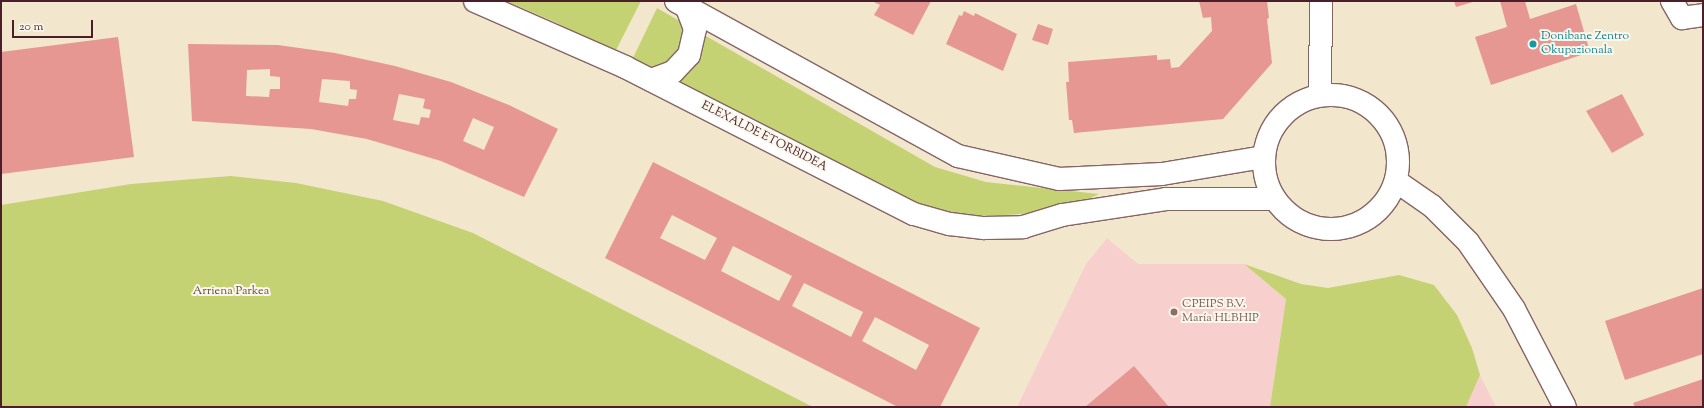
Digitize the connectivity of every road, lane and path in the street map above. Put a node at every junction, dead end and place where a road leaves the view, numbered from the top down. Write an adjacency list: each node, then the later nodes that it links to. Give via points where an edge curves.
1 (475, 1): 6 (street, ELEXALDE ETORBIDEA)
2 (1321, 1): 7 (street)
3 (1672, 1): 5 (street, via 1682,18)
4 (681, 4): 6 (street, via 695,30 688,55 673,72); 8 (street, via 958,156 1058,179 1162,174)
5 (1703, 15)
6 (651, 80): 10 (street, ELEXALDE ETORBIDEA, via 914,214 950,224 984,228 1023,227 1062,215 1166,199)
7 (1320, 95): 8 (street, via 1299,103 1281,116 1269,136); 9 (street, via 1342,95 1364,103 1382,117 1394,136 1399,158)
8 (1264, 157): 10 (street, via 1266,179)
9 (1396, 180): 10 (street, via 1387,201 1372,217 1352,227 1331,230 1309,226 1290,216); 11 (street, via 1432,206 1468,242 1514,309)
10 (1275, 200)
11 (1565, 407)

